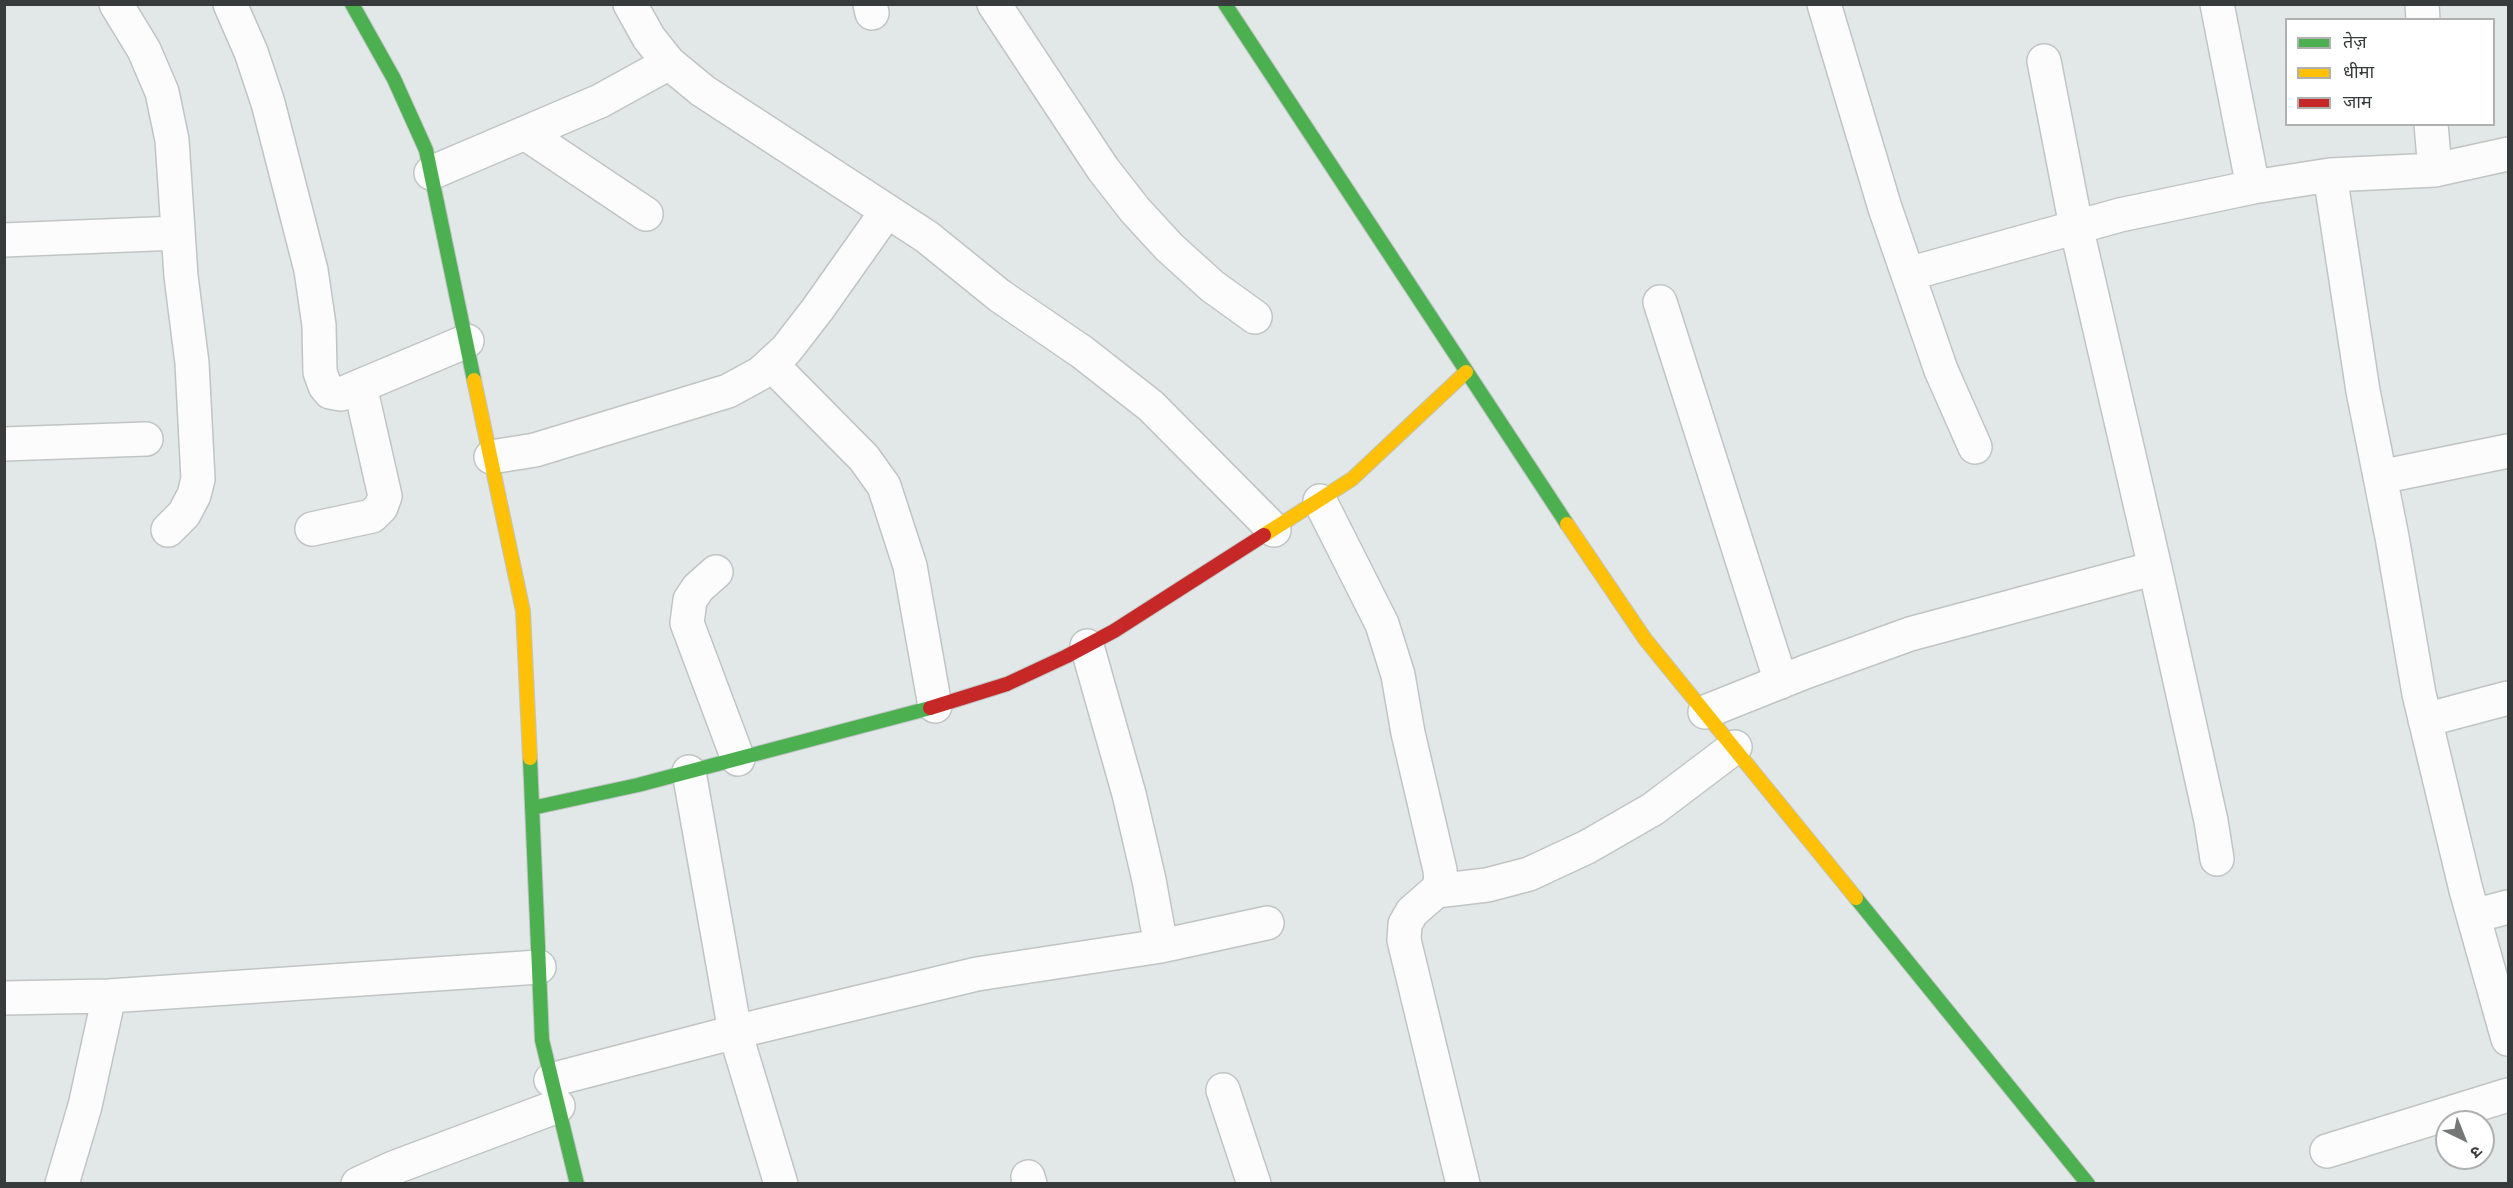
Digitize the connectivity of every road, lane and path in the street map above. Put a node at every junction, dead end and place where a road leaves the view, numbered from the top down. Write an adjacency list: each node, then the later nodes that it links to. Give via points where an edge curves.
1 (116, 4): 21 (street, via 144,50 162,92 172,140)
2 (230, 4): 29 (street, via 268,103 311,270 325,386 340,394)
3 (352, 4): 15 (street, via 394,79 426,150)
4 (630, 4): 10 (street)
5 (994, 4): 25 (street, via 1103,169 1135,210 1203,278)
6 (1225, 4): 28 (street)
7 (1824, 4): 23 (street)
8 (2217, 4): 17 (street)
9 (2044, 61): 20 (street)
10 (669, 63): 12 (street, via 600,101); 18 (street, via 703,91)
11 (2431, 126): 14 (street)
12 (525, 133): 15 (street); 19 (street)
13 (2508, 154): 14 (street)
14 (2435, 170): 16 (street)
15 (431, 173): 26 (street)
16 (2330, 175): 17 (street); 35 (street)
17 (2253, 187): 20 (street)
18 (887, 211): 27 (street, via 818,310); 39 (street, via 1151,406)
19 (646, 214)
20 (2076, 226): 23 (street); 40 (street)
21 (178, 233): 22 (street); 38 (street, via 192,363 198,479 184,514)
22 (4, 240)
23 (1908, 274): 32 (street, via 1941,370)
24 (1660, 302): 43 (street)
25 (1255, 317)
26 (467, 341): 29 (street); 34 (street)
27 (771, 364): 34 (street, via 728,391 535,450); 45 (street, via 864,458 884,486 910,566)
28 (1466, 372): 36 (street, via 1352,479); 46 (street, via 1645,639)
29 (360, 386): 37 (street, via 385,496 372,516)
30 (146, 439): 31 (street)
31 (4, 444)
32 (1975, 447)
33 (2508, 451): 35 (street)
34 (491, 457): 51 (street, via 523,611)
35 (2380, 477): 47 (street)
36 (1320, 501): 39 (street); 53 (street, via 1382,624 1398,675 1440,870 1441,882)
37 (312, 529)
38 (168, 530)
39 (1274, 530): 42 (street)
40 (2155, 568): 43 (street, via 1910,634); 52 (street)
41 (716, 572): 49 (street, via 690,600 687,623)
42 (1087, 646): 45 (street, via 1007,684); 57 (street, via 1129,794)
43 (1781, 682): 46 (street)
44 (2508, 698): 47 (street)
45 (935, 706): 49 (street)
46 (1705, 711): 48 (street)
47 (2425, 720): 55 (street)
48 (1734, 747): 53 (street, via 1653,809 1587,848 1528,874 1487,885); 73 (street)
49 (738, 759): 50 (street)
50 (689, 771): 51 (street); 61 (street)
51 (532, 807): 58 (street)
52 (2217, 859)
53 (1436, 891): 72 (street, via 1412,912 1405,924 1404,940)
54 (2508, 907): 55 (street)
55 (2474, 916): 62 (street)
56 (1267, 923): 57 (street)
57 (1161, 946): 61 (street, via 977,974)
58 (539, 967): 59 (street); 64 (street, via 542,1040)
59 (109, 996): 60 (street); 68 (street)
60 (4, 998)
61 (735, 1032): 64 (street); 70 (street)
62 (2508, 1040)
63 (1223, 1090): 71 (street)
64 (554, 1093): 67 (street); 69 (street)
65 (2508, 1095): 66 (street)
66 (2327, 1151)
67 (376, 1180)
68 (63, 1184)
69 (576, 1184)
70 (781, 1184)
71 (1254, 1184)
72 (1463, 1184)
73 (2088, 1184)

